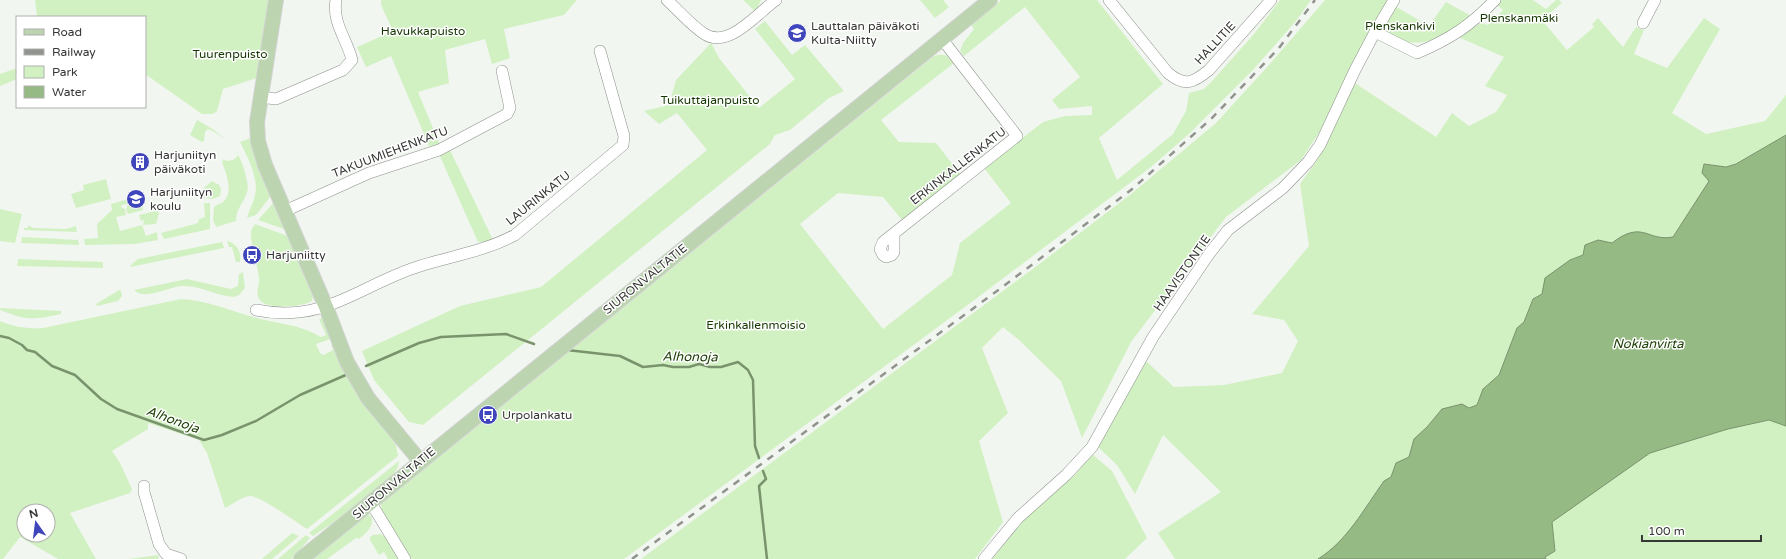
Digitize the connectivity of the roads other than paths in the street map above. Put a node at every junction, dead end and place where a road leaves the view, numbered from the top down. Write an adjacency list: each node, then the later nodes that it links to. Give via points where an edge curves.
1 (276, 0): 16 (main road)
2 (336, 0): 16 (street, via 334,10 338,27 352,60 348,66 276,99)
3 (667, 0): 4 (street, via 704,34 721,39 731,36)
4 (776, 0)
5 (990, 0): 13 (main road, SIURONVALTATIE)
6 (1110, 0): 7 (street, HALLITIE, via 1168,73 1176,80 1186,83 1197,80 1209,70)
7 (1271, 0)
8 (1394, 0): 12 (street, HAAVISTONTIE)
9 (1495, 0): 12 (street, via 1475,20 1448,39 1417,53)
10 (1655, 0): 11 (street)
11 (1643, 23)
12 (1375, 32): 27 (street, HAAVISTONTIE, via 1328,131 1308,162 1283,188 1228,230 1153,337 1092,447 1066,475 1018,518)
13 (942, 39): 18 (street, ERKINKALLENKATU, via 1017,136); 21 (main road, SIURONVALTATIE)
14 (600, 51): 19 (street, LAURINKATU, via 624,136 623,145 515,235 500,243 392,276)
15 (502, 71): 17 (street, TAKUUMIEHENKATU, via 510,108 506,114 439,150 369,173)
16 (260, 97): 17 (main road, via 256,122 258,141 265,165)
17 (285, 211): 19 (main road)
18 (894, 234)
19 (326, 307): 20 (street, LAURINKATU, via 288,313); 21 (main road, via 347,362 368,398)
20 (256, 310)
21 (420, 461): 23 (main road, SIURONVALTATIE)
22 (144, 486): 24 (street, via 159,544 166,554)
23 (371, 503): 25 (main road, SIURONVALTATIE); 26 (street)
24 (180, 559)
25 (301, 559)
26 (405, 559)
27 (984, 559)

